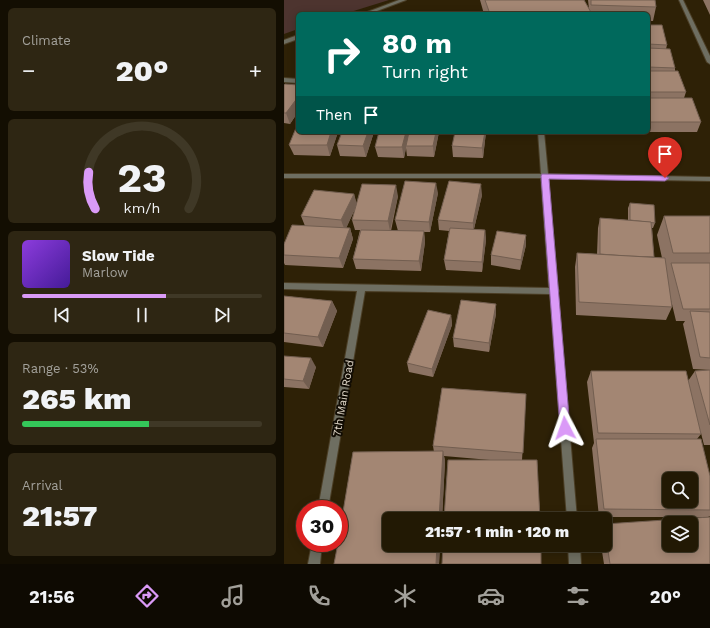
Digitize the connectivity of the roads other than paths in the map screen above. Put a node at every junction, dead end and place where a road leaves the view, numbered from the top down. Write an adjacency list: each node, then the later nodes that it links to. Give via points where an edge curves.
1 (404, 0): 3 (street)
2 (681, 0): 6 (street)
3 (370, 12)
4 (296, 38): 5 (street)
5 (284, 42)
6 (710, 62)
7 (284, 80): 8 (street)
8 (296, 80)
9 (541, 134): 11 (street)
10 (284, 176): 11 (street)
11 (545, 176): 12 (street); 15 (street)
12 (710, 179)
13 (284, 286): 14 (street)
14 (362, 287): 15 (street); 16 (street, 7th Main Road)
15 (554, 291): 17 (street)
16 (325, 500)
17 (571, 512)
18 (316, 552): 20 (street)
19 (575, 552): 21 (street)
20 (314, 564)
21 (576, 564)

